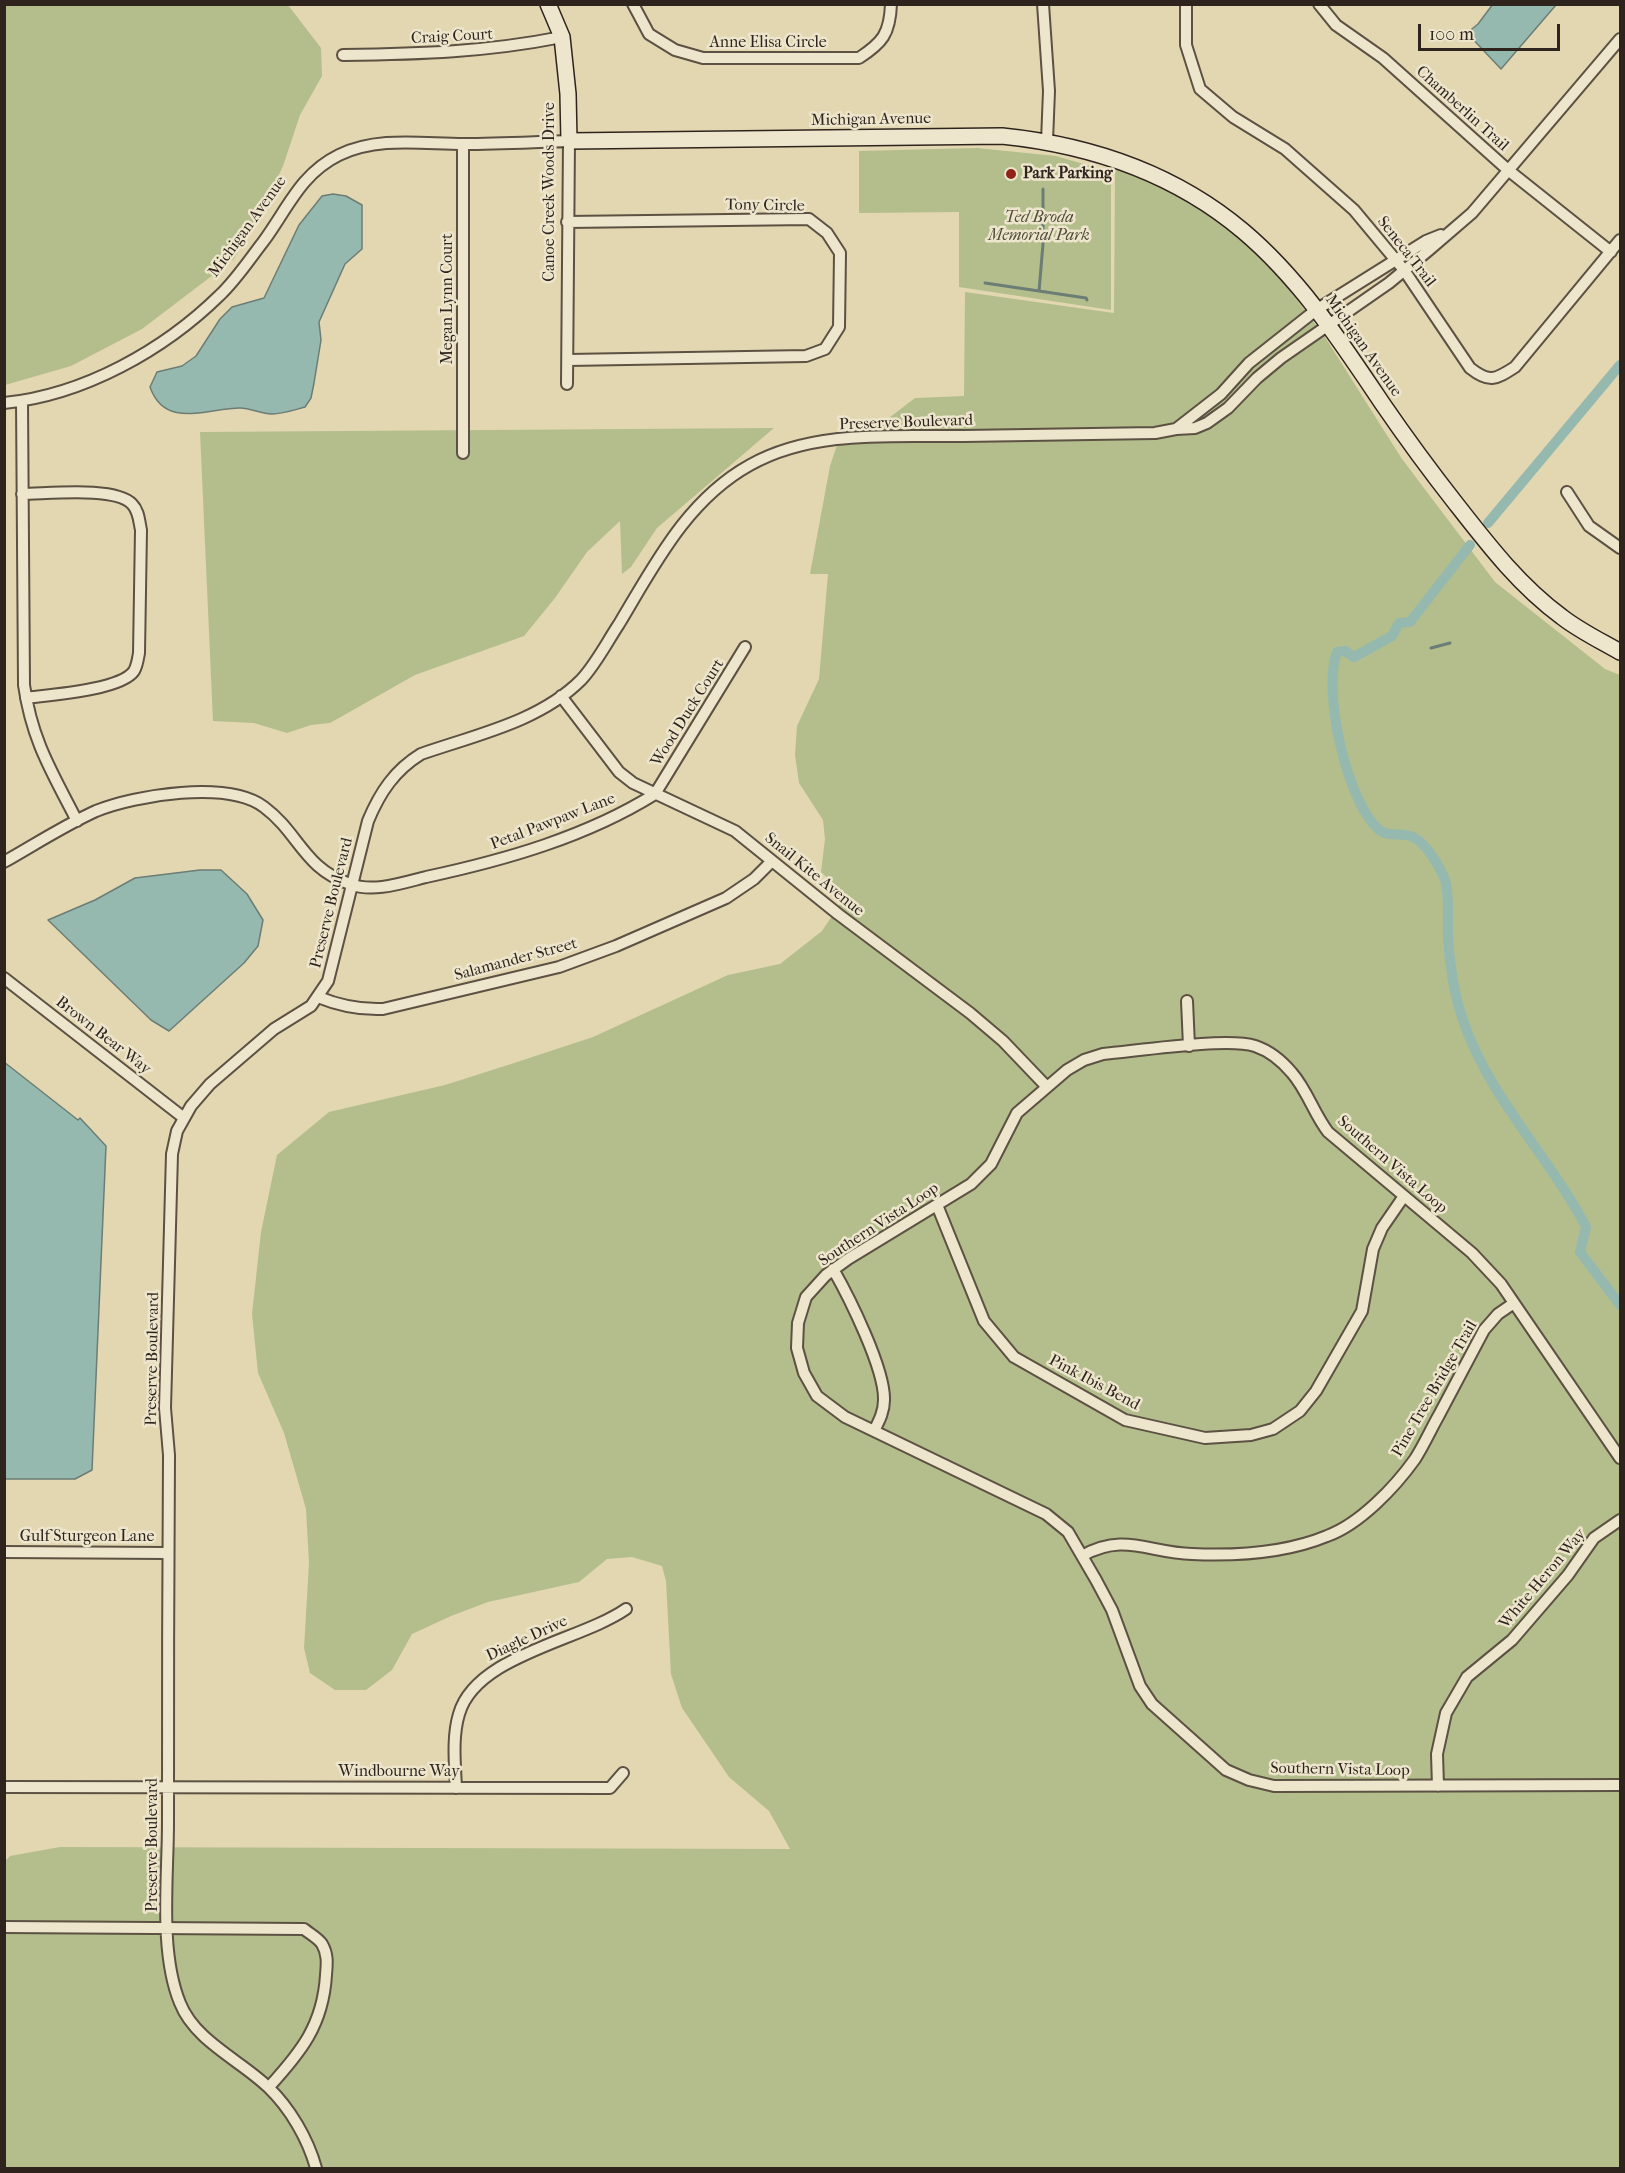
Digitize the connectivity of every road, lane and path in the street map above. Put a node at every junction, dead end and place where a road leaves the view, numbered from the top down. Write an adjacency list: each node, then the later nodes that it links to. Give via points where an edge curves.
1 (548, 4): 7 (street, Canoe Creek Woods Drive)
2 (633, 4): 3 (street, Anne Elisa Circle, via 649,34 675,50 703,58 859,58 880,44 891,19)
3 (891, 4)
4 (1043, 4): 11 (street)
5 (1186, 4): 18 (street, Seneca Trail, via 1186,45 1200,89 1319,177 1354,210)
6 (1319, 4): 13 (street, Chamberlin Trail, via 1336,26 1383,58)
7 (562, 37): 9 (street, Craig Court, via 492,50); 10 (street, Canoe Creek Woods Drive)
8 (1620, 39): 13 (street, Chamberlin Trail)
9 (343, 54)
10 (568, 141): 11 (street, Michigan Avenue, via 1002,136); 12 (street, Michigan Avenue); 14 (street, Canoe Creek Woods Drive)
11 (1047, 141): 20 (street, Michigan Avenue, via 1122,162 1156,176 1212,208 1268,254)
12 (463, 144): 24 (street, Michigan Avenue, via 381,144 359,147 330,160 296,189 242,270 194,318 134,360 72,387); 27 (street, Megan Lynn Court)
13 (1508, 170): 15 (street, via 1472,213); 17 (street)
14 (567, 222): 22 (street, Canoe Creek Woods Drive); 22 (street, Tony Circle, via 808,219 827,233 840,253 839,327 825,349 806,356)
15 (1444, 234): 18 (street, Preserve Boulevard); 19 (street, Preserve Boulevard)
16 (1620, 240): 17 (street, Seneca Trail)
17 (1611, 252): 19 (street, Seneca Trail, via 1515,367 1491,379 1470,368)
18 (1396, 260): 19 (street, Seneca Trail); 20 (street, Preserve Boulevard)
19 (1404, 270): 21 (street, Preserve Boulevard)
20 (1316, 310): 21 (street, Michigan Avenue); 26 (street, Preserve Boulevard, via 1249,363 1221,394)
21 (1329, 325): 26 (street, Preserve Boulevard, via 1281,358 1207,423); 32 (street, Michigan Avenue, via 1407,441 1497,557 1562,617)
22 (568, 360): 23 (street, Canoe Creek Woods Drive)
23 (567, 384)
24 (21, 401): 25 (street, Michigan Avenue); 29 (street)
25 (4, 403)
26 (1176, 429): 33 (street, Preserve Boulevard, via 1155,434 848,438 797,446 751,464 691,511 603,650 581,680)
27 (463, 453)
28 (1567, 492): 30 (street, via 1589,526)
29 (22, 494): 34 (street, via 22,666); 34 (street, via 107,493 124,497 138,513 141,530 140,653 134,671 125,679 104,686)
30 (1620, 548)
31 (746, 647): 35 (street, Wood Duck Court)
32 (1620, 652)
33 (561, 696): 35 (street, Snail Kite Avenue, via 619,772); 39 (street, Preserve Boulevard, via 548,707 421,754 405,764 377,799)
34 (26, 698): 36 (street, via 38,747)
35 (656, 794): 37 (street, Snail Kite Avenue, via 735,831); 39 (street, Petal Pawpaw Lane, via 569,836 503,860 392,885)
36 (77, 822): 38 (street); 39 (street, via 96,811 127,802 210,790 227,792 261,805 280,821 327,876)
37 (772, 861): 41 (street, Salamander Street, via 726,898 559,967 383,1009 364,1010); 44 (street, Snail Kite Avenue, via 970,1013 1004,1041)
38 (4, 862)
39 (352, 886): 41 (street, Preserve Boulevard, via 337,953)
40 (4, 978): 45 (street, Brown Bear Way)
41 (318, 997): 45 (street, Preserve Boulevard, via 210,1084)
42 (1187, 1001): 43 (street)
43 (1189, 1046): 44 (street, Southern Vista Loop, via 1103,1053 1084,1060); 46 (street, Southern Vista Loop, via 1254,1045 1273,1054 1293,1075 1328,1132)
44 (1047, 1087): 47 (street, Southern Vista Loop, via 1017,1113 992,1164 971,1184)
45 (184, 1118): 54 (street, Preserve Boulevard, via 172,1154 165,1408 169,1455)
46 (1404, 1196): 47 (street, Pink Ibis Bend, via 1373,1249 1362,1311 1305,1405 1273,1429 1251,1435 1205,1438 1125,1420 1014,1357 984,1321); 49 (street, Southern Vista Loop, via 1472,1253)
47 (937, 1205): 48 (street, Southern Vista Loop)
48 (833, 1269): 50 (street, via 880,1372 884,1411); 50 (street, Southern Vista Loop, via 806,1297 798,1323 797,1348 804,1373 817,1396 845,1417)
49 (1514, 1303): 51 (street, Southern Vista Loop); 55 (street, Pine Tree Bridge Trail, via 1484,1330 1416,1457 1389,1492 1328,1536 1276,1550 1228,1554 1191,1554 1113,1543)
50 (874, 1431): 55 (street, Southern Vista Loop, via 1046,1514 1068,1532)
51 (1620, 1458)
52 (1620, 1521): 59 (street, White Heron Way, via 1594,1538 1569,1575 1512,1640 1467,1677 1446,1713 1437,1754)
53 (4, 1552): 54 (street, Gulf Sturgeon Lane)
54 (168, 1553): 61 (street, Preserve Boulevard)
55 (1082, 1556): 59 (street, Southern Vista Loop, via 1112,1610 1140,1686 1152,1704 1226,1770 1274,1786)
56 (626, 1609): 62 (street, Diagle Drive, via 608,1622 488,1673 469,1693 459,1714 455,1738)
57 (623, 1773): 62 (street, Windbourne Way, via 610,1788)
58 (1620, 1785): 59 (street, Southern Vista Loop)
59 (1438, 1786)
60 (4, 1787): 61 (street, Windbourne Way)
61 (168, 1787): 62 (street, Windbourne Way); 64 (street, Preserve Boulevard)
62 (456, 1788)
63 (4, 1927): 64 (street)
64 (168, 1927): 65 (street, Preserve Boulevard, via 170,1976 180,2006 215,2046); 65 (street, via 304,1929 321,1942 327,1957 325,1995 317,2022 295,2060)
65 (269, 2087): 66 (street, Preserve Boulevard, via 304,2136)
66 (316, 2169)

